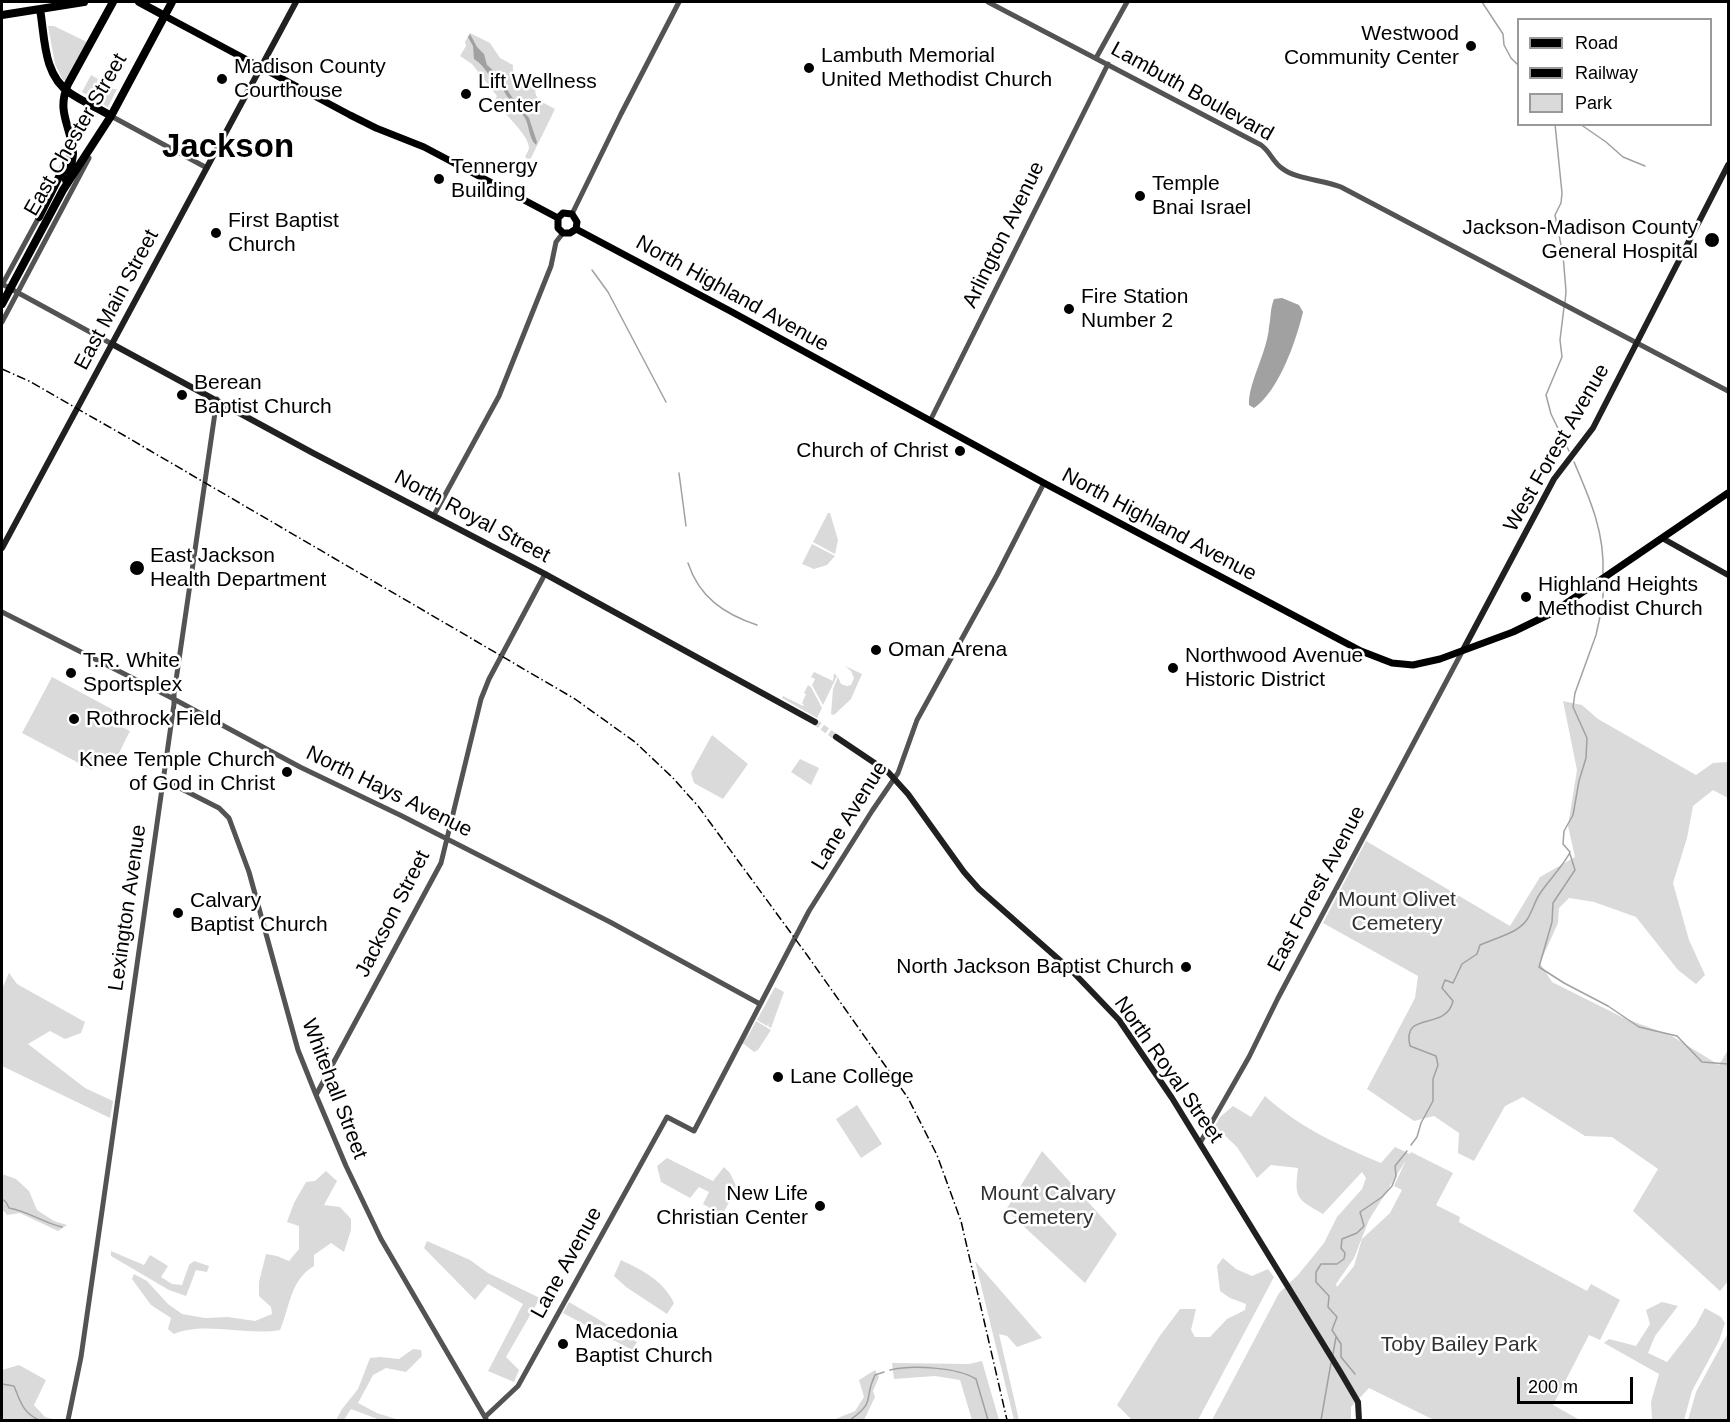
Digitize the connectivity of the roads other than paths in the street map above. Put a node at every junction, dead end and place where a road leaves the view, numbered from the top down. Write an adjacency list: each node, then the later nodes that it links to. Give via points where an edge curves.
1 (84, 2): 9 (highway)
2 (113, 2): 15 (highway)
3 (139, 2): 11 (highway)
4 (172, 2): 11 (highway, East Chester Street)
5 (296, 2): 14 (main road, East Main Street)
6 (679, 2): 23 (street)
7 (988, 2): 12 (street, Lambuth Boulevard)
8 (1126, 2): 12 (street)
9 (40, 9): 10 (highway); 15 (highway, via 52,75)
10 (2, 15)
11 (165, 16): 14 (main road); 16 (highway, East Chester Street)
12 (1096, 57): 13 (street, Lambuth Boulevard)
13 (1108, 64): 33 (street, Lambuth Boulevard, via 1261,145 1289,173 1341,187); 36 (street, Arlington Avenue)
14 (260, 67): 21 (main road, East Main Street); 25 (main road)
15 (65, 90): 16 (highway); 18 (highway, via 62,109)
16 (111, 116): 17 (highway, East Chester Street); 21 (street)
17 (104, 126): 19 (highway); 22 (highway, East Chester Street)
18 (72, 146): 22 (highway, via 72,162); 24 (highway)
19 (89, 158): 29 (street)
20 (1728, 165): 33 (main road, West Forest Avenue)
21 (207, 168): 32 (main road, East Main Street)
22 (63, 190): 30 (highway, East Chester Street)
23 (572, 214): 25 (main road, via 562,213); 26 (main road)
24 (39, 217): 28 (street)
25 (558, 218): 27 (main road, via 556,225)
26 (576, 229): 27 (main road); 36 (main road, North Highland Avenue)
27 (563, 232): 39 (street, via 500,396)
28 (2, 284): 29 (street)
29 (18, 292): 31 (street); 32 (street)
30 (2, 304)
31 (2, 322)
32 (112, 344): 35 (main road, North Royal Street); 41 (main road, East Main Street)
33 (1636, 344): 34 (street, Lambuth Boulevard); 45 (main road, West Forest Avenue, via 1593,428 1554,479)
34 (1728, 391)
35 (217, 399): 39 (main road, North Royal Street); 46 (street, Lexington Avenue)
36 (930, 421): 37 (main road, North Highland Avenue)
37 (1044, 483): 45 (main road, North Highland Avenue, via 1374,658 1413,665); 49 (street, Lane Avenue, via 917,720)
38 (1728, 494): 40 (main road, North Highland Avenue)
39 (434, 515): 42 (main road, North Royal Street)
40 (1662, 538): 43 (main road); 45 (main road, North Highland Avenue, via 1538,621)
41 (2, 548)
42 (545, 574): 47 (main road, North Royal Street); 51 (street, Jackson Street, via 481,699)
43 (1728, 575)
44 (2, 612): 46 (street, North Hays Avenue)
45 (1463, 650): 54 (street, East Forest Avenue)
46 (174, 699): 50 (street, Lexington Avenue); 51 (street, North Hays Avenue, via 300,767)
47 (815, 722)
48 (836, 737): 49 (main road, North Royal Street)
49 (895, 779): 52 (street, Lane Avenue, via 815,902); 54 (main road, North Royal Street, via 979,889 1072,971 1119,1020)
50 (164, 780): 53 (street, Whitehall Street, via 219,808 229,818 249,872 297,1050); 56 (street, Lexington Avenue, via 81,1357)
51 (447, 839): 52 (street, North Hays Avenue, via 610,922); 53 (street, Jackson Street, via 441,863)
52 (760, 1005): 55 (street, Lane Avenue, via 694,1131 667,1117 518,1386)
53 (315, 1095): 55 (street, Whitehall Street, via 381,1239)
54 (1200, 1143): 57 (main road, North Royal Street, via 1358,1402)
55 (486, 1419)
56 (68, 1420)
57 (1359, 1420)

